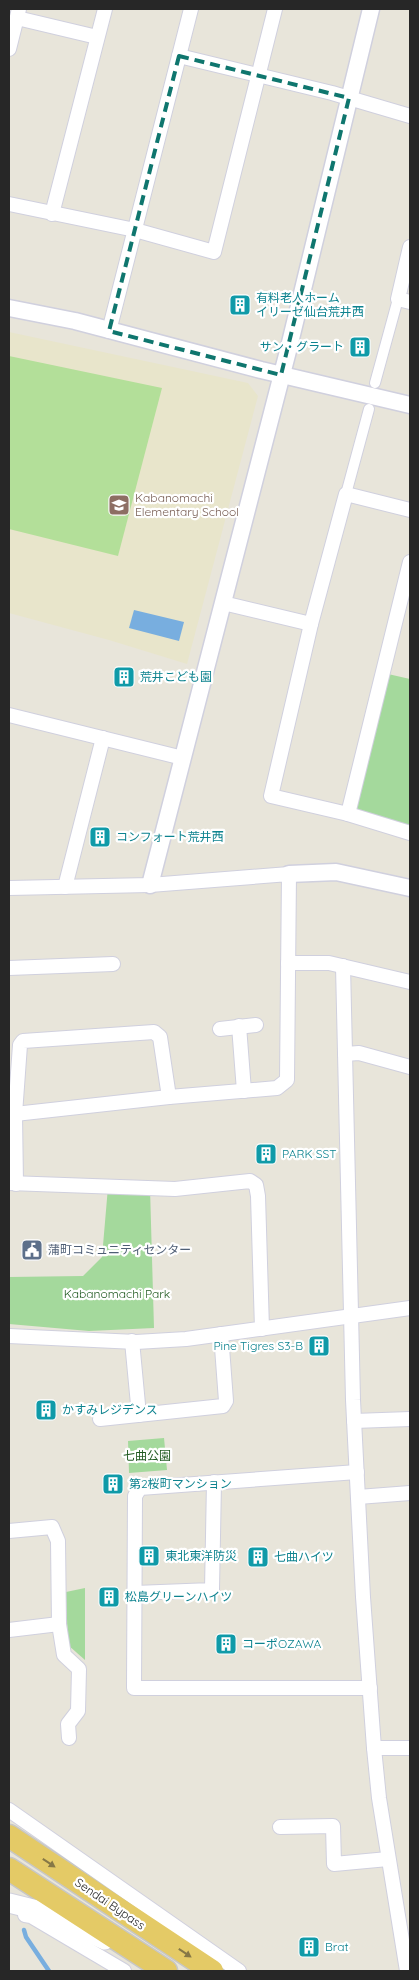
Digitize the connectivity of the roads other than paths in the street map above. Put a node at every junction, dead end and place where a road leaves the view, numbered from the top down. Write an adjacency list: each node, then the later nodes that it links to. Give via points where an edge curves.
1 (105, 9): 6 (street)
2 (191, 9): 8 (street)
3 (275, 9): 9 (street)
4 (371, 9): 10 (street)
5 (18, 13): 6 (street); 7 (street)
6 (97, 37): 13 (street)
7 (9, 49)
8 (179, 56): 9 (street); 14 (street)
9 (258, 76): 10 (street); 14 (street, via 214,252)
10 (349, 98): 11 (street); 19 (street)
11 (410, 116)
12 (9, 204): 13 (street)
13 (52, 214): 14 (street)
14 (135, 230): 18 (street)
15 (410, 247): 16 (street)
16 (404, 301): 20 (street)
17 (9, 308): 18 (street)
18 (109, 331): 19 (street)
19 (281, 375): 21 (street); 26 (street)
20 (376, 383)
21 (410, 405)
22 (368, 409): 23 (street)
23 (346, 494): 24 (street); 27 (street)
24 (410, 510)
25 (410, 562): 31 (street)
26 (223, 603): 27 (street); 30 (street)
27 (311, 624): 31 (street, via 272,796)
28 (9, 715): 29 (street)
29 (103, 738): 30 (street); 35 (street)
30 (183, 758): 34 (street)
31 (348, 814): 32 (street)
32 (410, 833)
33 (289, 874): 34 (street); 37 (street, via 336,872); 39 (street)
34 (150, 885): 35 (street)
35 (65, 887): 36 (street)
36 (9, 888)
37 (410, 888)
38 (113, 964): 41 (street)
39 (288, 964): 40 (street); 48 (street, via 287,1080 277,1088)
40 (344, 966): 42 (street); 46 (street)
41 (9, 968)
42 (410, 982)
43 (256, 1024): 44 (street)
44 (240, 1026): 45 (street); 48 (street)
45 (220, 1029)
46 (345, 1054): 47 (street, via 359,1053); 53 (street)
47 (410, 1067)
48 (244, 1091): 49 (street)
49 (169, 1097): 50 (street); 50 (street, via 160,1037 154,1032 23,1041 20,1045)
50 (15, 1114): 51 (street)
51 (13, 1184): 54 (street, via 175,1189 250,1182 256,1185)
52 (410, 1308): 53 (street)
53 (350, 1316): 54 (street); 61 (street)
54 (262, 1329): 55 (street)
55 (221, 1334): 57 (street); 58 (street, via 226,1401 223,1406)
56 (9, 1336): 57 (street)
57 (132, 1341): 58 (street)
58 (139, 1415): 59 (street)
59 (100, 1419)
60 (410, 1419): 61 (street)
61 (354, 1421): 62 (street)
62 (357, 1472): 63 (street); 65 (street)
63 (214, 1482): 67 (street, via 140,1488 135,1496); 67 (street, via 212,1590)
64 (410, 1493): 65 (street)
65 (358, 1497): 70 (street)
66 (9, 1531): 68 (street, via 52,1528 58,1542)
67 (135, 1593): 70 (street, via 134,1688)
68 (59, 1624): 69 (street); 71 (street, via 64,1655 79,1669 78,1711 68,1724)
69 (9, 1630)
70 (370, 1688): 72 (street)
71 (69, 1738)
72 (374, 1748): 73 (street); 77 (street)
73 (410, 1748)
74 (11, 1821): 76 (street); 84 (highway, Sendai Bypass, one-way to 84); 85 (street)
75 (280, 1826): 77 (street, via 333,1826 334,1864)
76 (9, 1831)
77 (388, 1859): 86 (street)
78 (9, 1869): 81 (highway, Sendai Bypass)
79 (9, 1902): 81 (main road, via 37,1910)
80 (9, 1912): 82 (street, via 31,1916)
81 (144, 1958): 83 (highway, Sendai Bypass)
82 (124, 1971)
83 (166, 1971)
84 (212, 1971)
85 (239, 1971)
86 (407, 1971)

